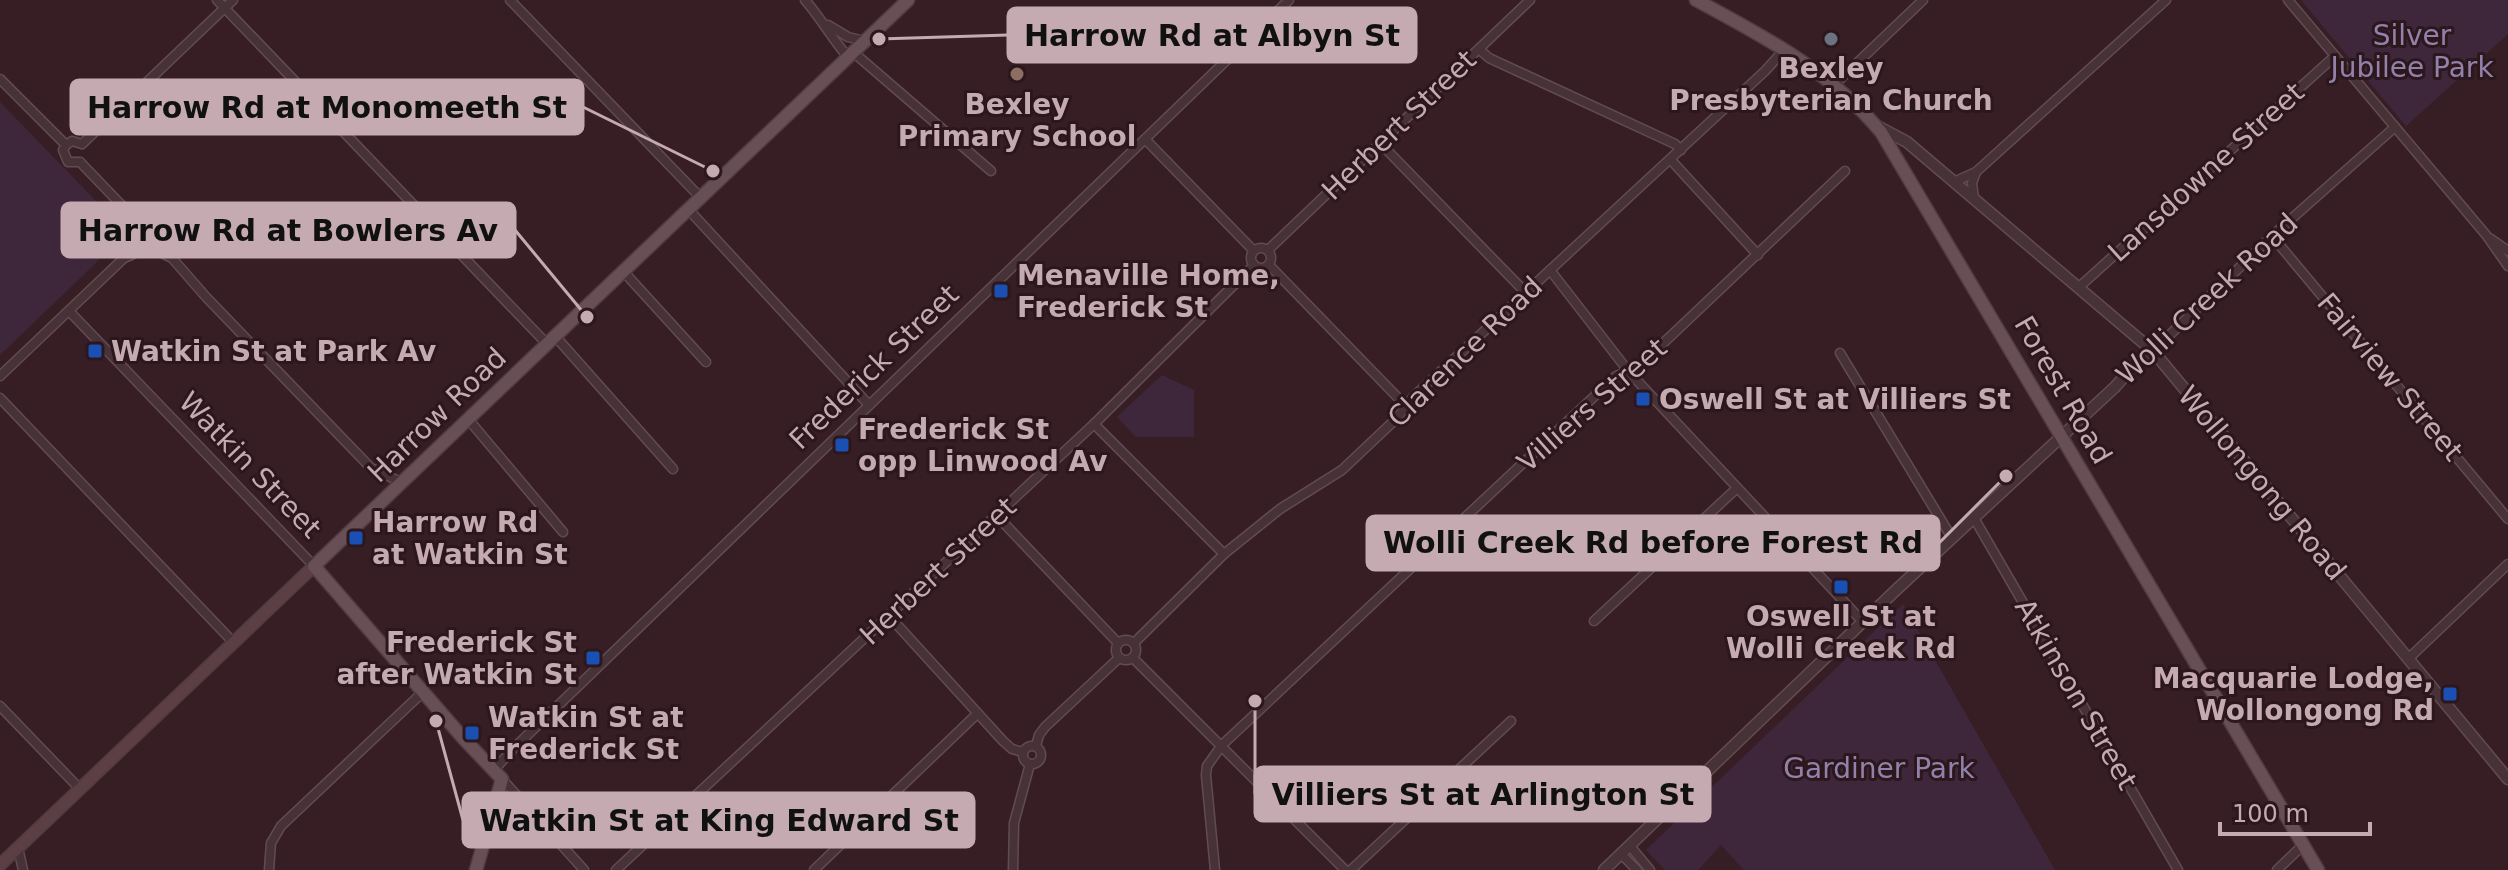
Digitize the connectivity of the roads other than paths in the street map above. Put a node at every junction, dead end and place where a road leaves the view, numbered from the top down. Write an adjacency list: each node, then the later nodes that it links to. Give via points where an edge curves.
1 (217, 0): 12 (street)
2 (233, 0): 12 (street)
3 (510, 0): 34 (street)
4 (805, 0): 13 (street)
5 (908, 0): 14 (main road, Harrow Road)
6 (1289, 0): 23 (street, Frederick Street)
7 (1530, 0): 15 (street, Herbert Street)
8 (1696, 0): 16 (main road, Forest Road)
9 (1923, 0): 20 (street)
10 (2166, 0): 32 (street)
11 (2288, 0): 18 (street)
12 (225, 8): 24 (street); 55 (street)
13 (827, 25): 14 (street); 17 (street)
14 (865, 41): 17 (main road, Harrow Road)
15 (1479, 49): 25 (street, Herbert Street); 27 (street)
16 (1786, 49): 20 (main road, Forest Road); 27 (street, Clarence Road)
17 (851, 54): 30 (street); 34 (main road, Harrow Road)
18 (2335, 56): 22 (street); 52 (street, Lansdowne Street)
19 (0, 79): 26 (street)
20 (1834, 85): 21 (main road, Forest Road)
21 (1876, 126): 33 (street, Wollongong Road, via 1907,142); 66 (main road, Forest Road)
22 (2395, 127): 39 (street, Wolli Creek Road); 40 (street)
23 (1145, 139): 42 (street); 62 (street, Frederick Street)
24 (82, 144): 26 (street); 29 (street, via 86,153)
25 (1381, 144): 43 (street, Herbert Street); 53 (street)
26 (66, 145): 29 (street, via 66,160)
27 (1681, 150): 28 (street, Clarence Road)
28 (1670, 159): 45 (street); 50 (street, Clarence Road)
29 (80, 162): 37 (street)
30 (991, 171)
31 (1845, 171): 45 (street, Villiers Street)
32 (1976, 172): 33 (street); 35 (street)
33 (1956, 181): 35 (street, Wollongong Road)
34 (700, 197): 36 (main road, Harrow Road)
35 (1974, 200): 52 (street, Wollongong Road)
36 (688, 209): 51 (main road, Harrow Road); 62 (street)
37 (131, 215): 38 (street); 41 (street, via 146,227)
38 (136, 236): 41 (street); 46 (street)
39 (2272, 236): 56 (street, Wolli Creek Road); 72 (street, Fairview Street)
40 (2487, 236): 44 (street); 49 (street)
41 (147, 241): 46 (street, via 137,254); 68 (street, via 164,245 206,297 371,468)
42 (1253, 250): 43 (street); 47 (street)
43 (1268, 250): 48 (street)
44 (2508, 251)
45 (1758, 255): 59 (street, Villiers Street)
46 (124, 258): 54 (street)
47 (1254, 265): 48 (street); 65 (street, Herbert Street)
48 (1269, 265): 63 (street)
49 (2508, 266)
50 (1550, 270): 53 (street, Clarence Road); 59 (street)
51 (623, 271): 55 (main road, Harrow Road); 58 (street)
52 (2078, 288): 56 (street, Wollongong Road)
53 (1526, 293): 63 (street, Clarence Road)
54 (69, 311): 60 (street); 77 (street, Watkin Street)
55 (551, 340): 64 (main road, Harrow Road); 67 (street)
56 (2153, 351): 66 (street, Wolli Creek Road); 86 (street, Wollongong Road)
57 (1840, 353): 74 (street)
58 (706, 362)
59 (1629, 372): 69 (street); 91 (street, Villiers Street, via 1616,376)
60 (0, 376)
61 (0, 398): 81 (street)
62 (869, 405): 95 (street, Frederick Street, via 513,749)
63 (1406, 406): 75 (street, Clarence Road, via 1342,470 1280,509)
64 (468, 419): 68 (main road, Harrow Road); 73 (street)
65 (1094, 424): 70 (street, Herbert Street); 75 (street)
66 (2062, 435): 71 (street, Wolli Creek Road); 98 (main road, Forest Road)
67 (673, 469)
68 (401, 482): 77 (main road, Harrow Road)
69 (1737, 488): 79 (street); 80 (street)
70 (996, 515): 78 (street, Herbert Street); 82 (street)
71 (1974, 518): 74 (street, Wolli Creek Road); 114 (street, Atkinson Street)
72 (2508, 519)
73 (563, 532)
74 (1952, 538): 80 (street, Wolli Creek Road)
75 (1224, 554): 83 (street, Clarence Road)
76 (2508, 564): 86 (street)
77 (314, 566): 81 (main road, Harrow Road); 87 (main road, Watkin Street)
78 (890, 617): 89 (street); 102 (street, Herbert Street)
79 (1594, 621)
80 (1863, 622): 100 (street, Wolli Creek Road)
81 (234, 643): 97 (main road, Harrow Road)
82 (1118, 643): 83 (street); 84 (street)
83 (1134, 643): 85 (street)
84 (1119, 658): 85 (street); 92 (street, via 1045,727)
85 (1133, 658): 91 (street)
86 (2408, 659): 96 (street, Wollongong Road)
87 (423, 692): 95 (main road, Watkin Street); 104 (street, via 281,826 271,843)
88 (0, 706): 97 (street)
89 (977, 714): 93 (street, via 1012,749); 107 (street)
90 (1511, 721): 110 (street)
91 (1222, 745): 109 (street, Villiers Street, via 1206,775); 110 (street)
92 (1036, 746): 93 (street); 94 (street, via 1041,758)
93 (1023, 752): 94 (street)
94 (1030, 764): 108 (street, via 1014,823)
95 (498, 775): 105 (main road, Frederick Street); 106 (street, Watkin Street)
96 (2508, 779)
97 (79, 788): 99 (main road, Harrow Road)
98 (2303, 845): 115 (street); 116 (main road, Forest Road)
99 (18, 848): 101 (main road, Harrow Road); 103 (street)
100 (1626, 850): 111 (street, Wolli Creek Road); 112 (street); 113 (street)
101 (0, 865)
102 (617, 869)
103 (23, 870)
104 (269, 870)
105 (476, 870)
106 (584, 870)
107 (814, 870)
108 (1013, 870)
109 (1215, 870)
110 (1348, 870)
111 (1604, 870)
112 (1637, 870)
113 (1650, 870)
114 (2178, 870)
115 (2277, 870)
116 (2318, 870)

